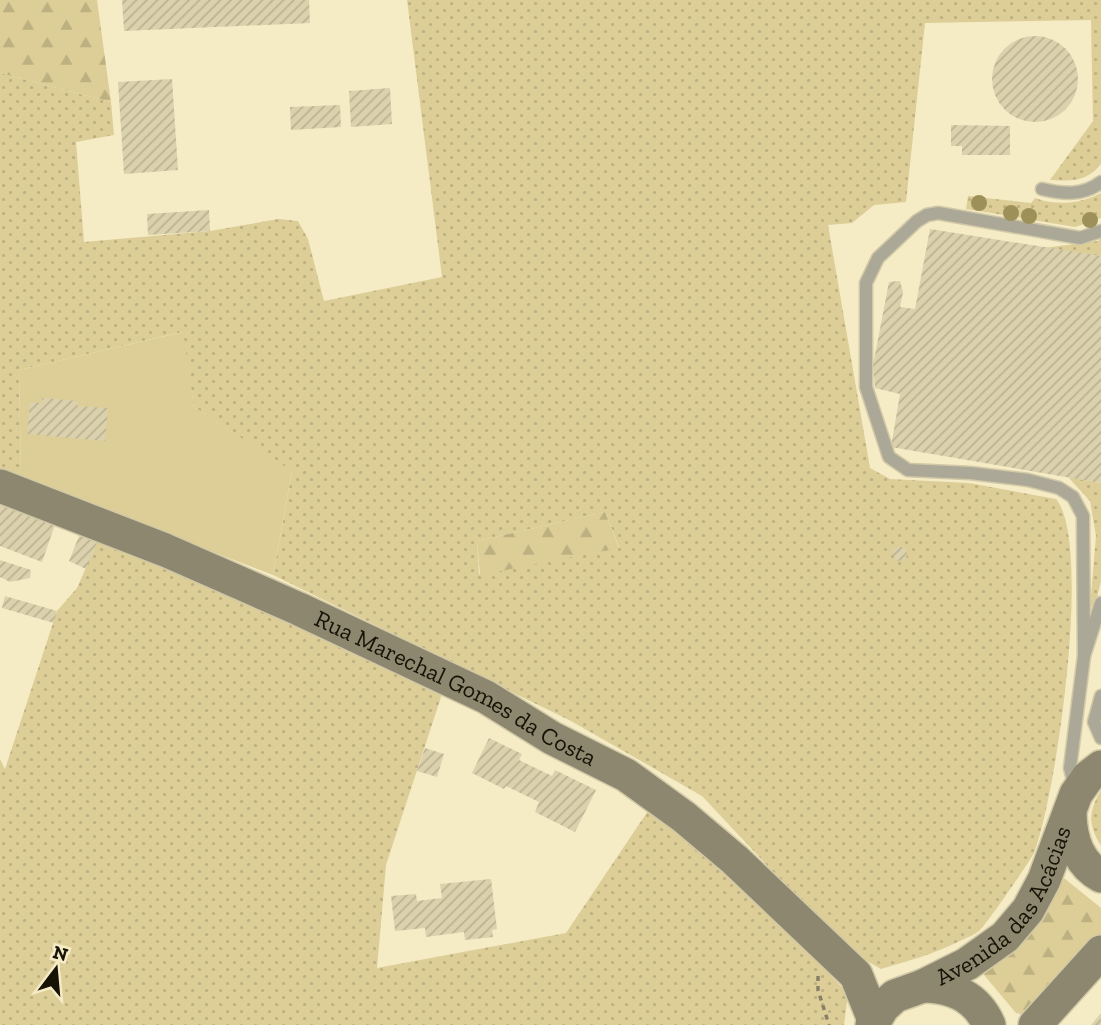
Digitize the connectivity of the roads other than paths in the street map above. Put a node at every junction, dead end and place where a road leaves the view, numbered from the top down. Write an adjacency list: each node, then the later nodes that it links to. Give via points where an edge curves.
1 (1101, 182): 2 (lane, via 1080,192)
2 (1042, 189)
3 (1101, 232): 6 (lane, via 1080,238 938,213 927,215 878,258 866,283 866,387 890,457 908,470 1028,480 1073,497 1083,516)
4 (0, 486): 13 (main road, Rua Marechal Gomes da Costa, via 165,550 299,609 486,697 626,775 735,859)
5 (1101, 603): 6 (lane)
6 (1084, 656): 10 (lane, via 1070,768)
7 (1101, 696): 8 (lane, via 1094,722)
8 (1101, 737)
9 (1101, 767): 10 (main road, Avenida das Acácias, via 1088,777)
10 (1073, 804): 11 (main road, Avenida das Acácias, via 1071,836 1079,856); 14 (main road, Avenida das Acácias, via 1044,880 1028,910 1005,937 967,964)
11 (1101, 876)
12 (1101, 951): 17 (main road)
13 (856, 975): 14 (main road, Rua Marechal Gomes da Costa); 15 (main road, Rua Marechal Gomes da Costa)
14 (916, 988): 15 (main road, Avenida das Acácias, via 895,996); 16 (main road, Avenida das Acácias, via 946,988 967,997)
15 (873, 1022)
16 (989, 1025)
17 (1035, 1025)

